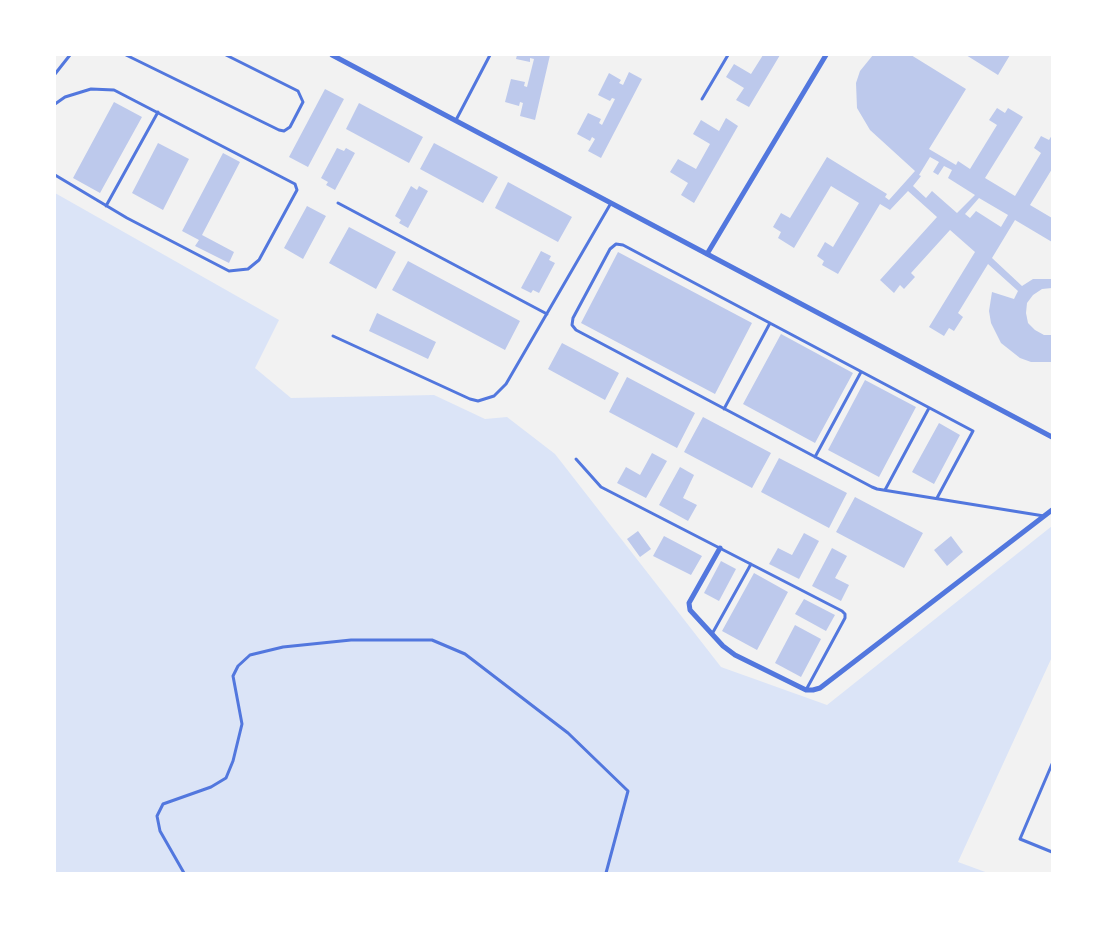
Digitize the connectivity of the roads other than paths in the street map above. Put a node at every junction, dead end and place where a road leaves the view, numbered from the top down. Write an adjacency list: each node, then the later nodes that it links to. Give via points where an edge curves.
1 (70, 55): 8 (lane)
2 (126, 55): 3 (lane, via 279,130 290,127 303,102 298,91)
3 (226, 55)
4 (332, 55): 12 (street)
5 (490, 55): 12 (lane)
6 (728, 55): 9 (lane)
7 (826, 55): 17 (street)
8 (55, 74)
9 (702, 99)
10 (55, 104): 11 (lane, via 91,89 105,89)
11 (158, 112): 16 (lane); 16 (lane, via 295,184 297,190 262,256 248,269 225,270)
12 (456, 121): 15 (street)
13 (55, 175): 16 (lane)
14 (338, 203): 18 (lane)
15 (611, 203): 17 (street); 18 (lane)
16 (106, 206)
17 (707, 254): 24 (street)
18 (547, 314): 20 (lane, via 501,391 478,401)
19 (770, 324): 21 (lane); 22 (lane); 22 (lane, via 624,245 616,244 610,249 572,318 576,330)
20 (333, 336)
21 (861, 372): 23 (lane); 25 (lane)
22 (724, 408): 25 (lane)
23 (929, 408): 27 (lane); 28 (lane, via 973,431)
24 (1052, 437)
25 (815, 457): 27 (lane, via 872,487)
26 (576, 459): 31 (lane, via 601,487)
27 (885, 490): 28 (lane)
28 (937, 498): 30 (lane)
29 (1052, 510): 30 (street)
30 (1044, 516): 34 (street, via 820,688)
31 (720, 548): 32 (lane); 33 (street, via 689,603 690,610)
32 (751, 564): 33 (lane); 34 (lane, via 845,614)
33 (712, 634): 34 (street, via 734,655)
34 (806, 690)
35 (1052, 764): 36 (lane, via 1020,839)
36 (1052, 852)
37 (184, 873): 38 (lane, via 160,831 157,816 163,804 211,788 226,778 242,724 233,676 238,666 250,655 282,646 351,640 432,640 465,654 568,733 628,791)
38 (606, 873)

